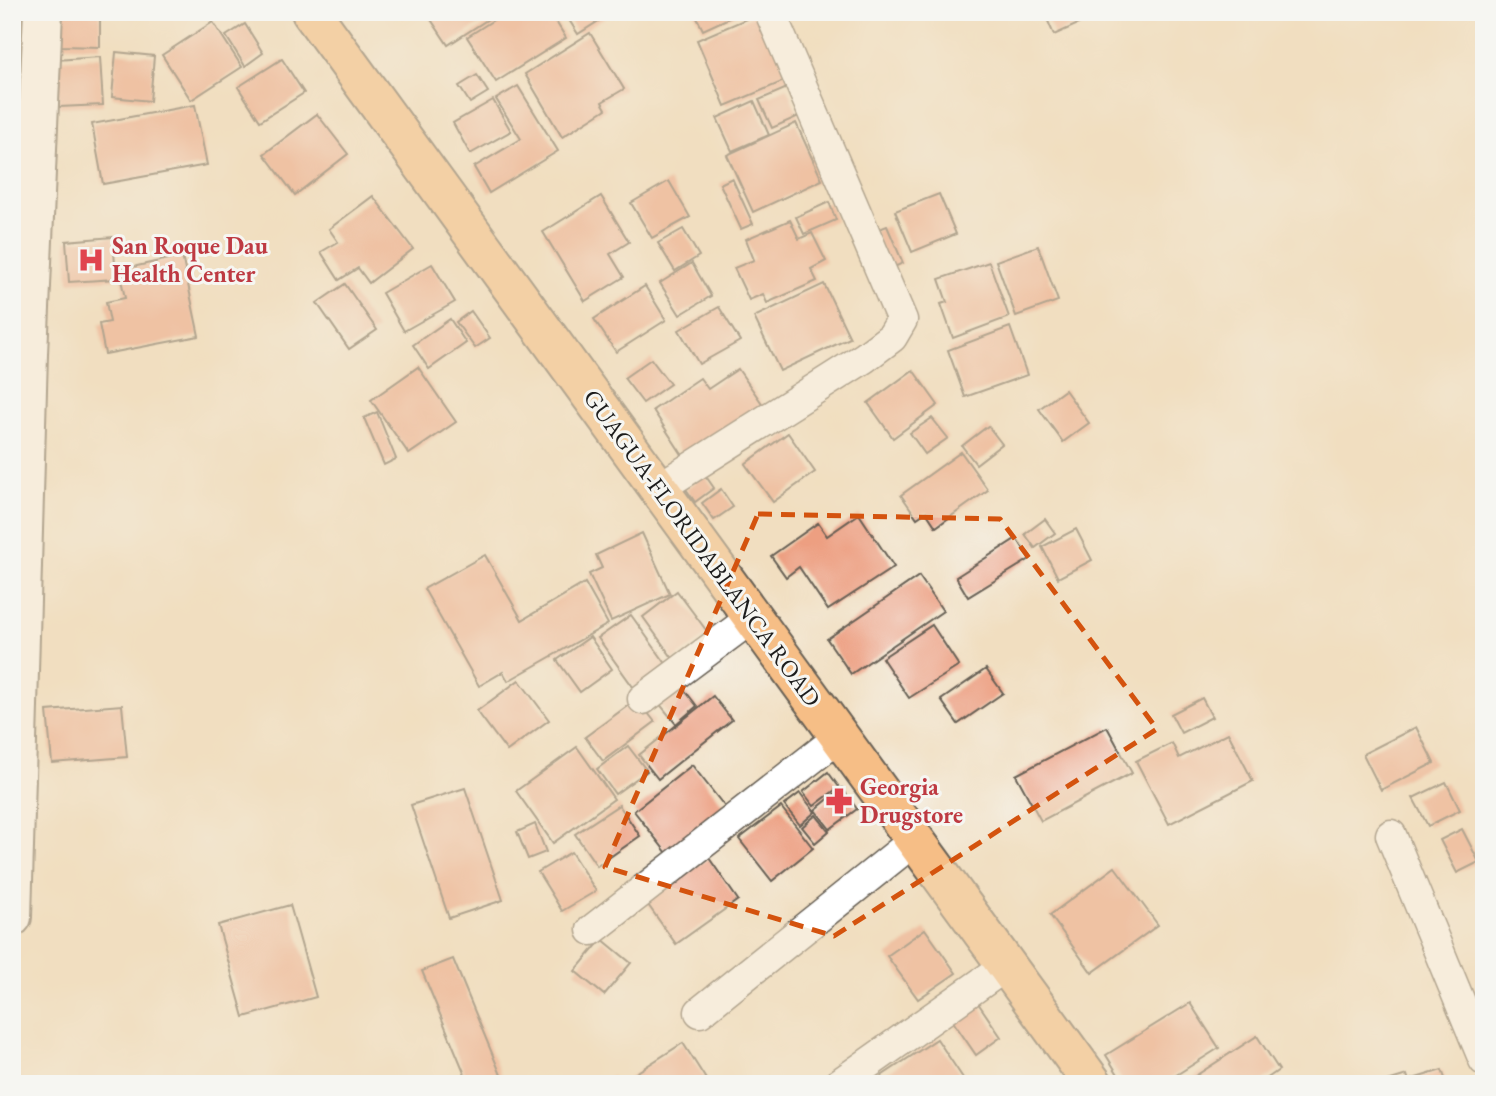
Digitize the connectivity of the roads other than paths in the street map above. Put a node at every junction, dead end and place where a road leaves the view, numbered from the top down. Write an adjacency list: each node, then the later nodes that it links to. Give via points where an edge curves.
1 (43, 12): 10 (street)
2 (311, 12): 4 (main road, GUAGUA-FLORIDABLANCA ROAD)
3 (770, 12): 4 (street, via 902,320 892,337 864,358)
4 (659, 488): 5 (main road, GUAGUA-FLORIDABLANCA ROAD)
5 (753, 617): 6 (street); 7 (main road, GUAGUA-FLORIDABLANCA ROAD)
6 (643, 699)
7 (838, 737): 9 (main road, GUAGUA-FLORIDABLANCA ROAD); 11 (street)
8 (1391, 835): 14 (street)
9 (915, 841): 12 (main road, GUAGUA-FLORIDABLANCA ROAD); 13 (street)
10 (12, 917)
11 (592, 930)
12 (1007, 965): 15 (street); 16 (main road, GUAGUA-FLORIDABLANCA ROAD)
13 (699, 1012)
14 (1484, 1060)
15 (839, 1084)
16 (1094, 1084)

